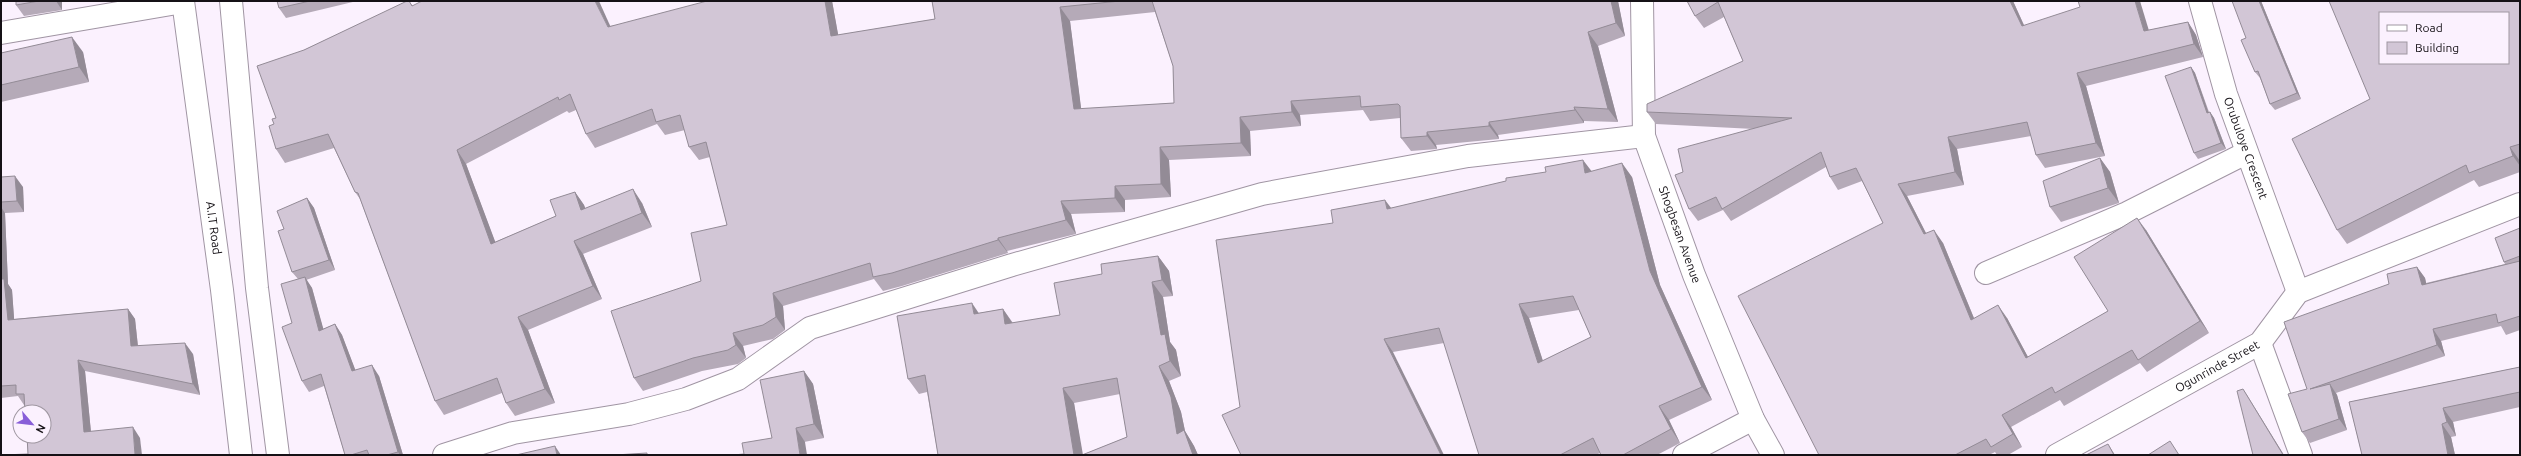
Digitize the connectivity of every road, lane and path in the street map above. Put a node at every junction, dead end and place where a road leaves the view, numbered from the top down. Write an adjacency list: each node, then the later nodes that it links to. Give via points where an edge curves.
1 (183, 1): 5 (street); 13 (street, A.I.T Road, via 222,290)
2 (231, 1): 14 (street, via 258,288)
3 (1642, 1): 6 (street, Shogbesan Avenue)
4 (2200, 1): 7 (street, Orubuloye Crescent)
5 (1, 33)
6 (1644, 136): 12 (street, Shogbesan Avenue, via 1694,275); 15 (street, via 1468,156 1262,194 1012,265 810,328 738,380 686,399 629,414 513,433)
7 (2246, 153): 9 (street, via 2127,213); 10 (street, Orubuloye Crescent)
8 (2520, 204): 10 (street)
9 (1986, 273)
10 (2298, 292): 11 (street, Ogunrinde Street)
11 (2260, 343): 18 (street, Ogunrinde Street); 19 (street)
12 (1753, 419): 16 (street); 17 (street, Shogbesan Avenue)
13 (241, 455)
14 (278, 455)
15 (444, 455)
16 (1684, 455)
17 (1773, 455)
18 (2057, 455)
19 (2301, 455)

